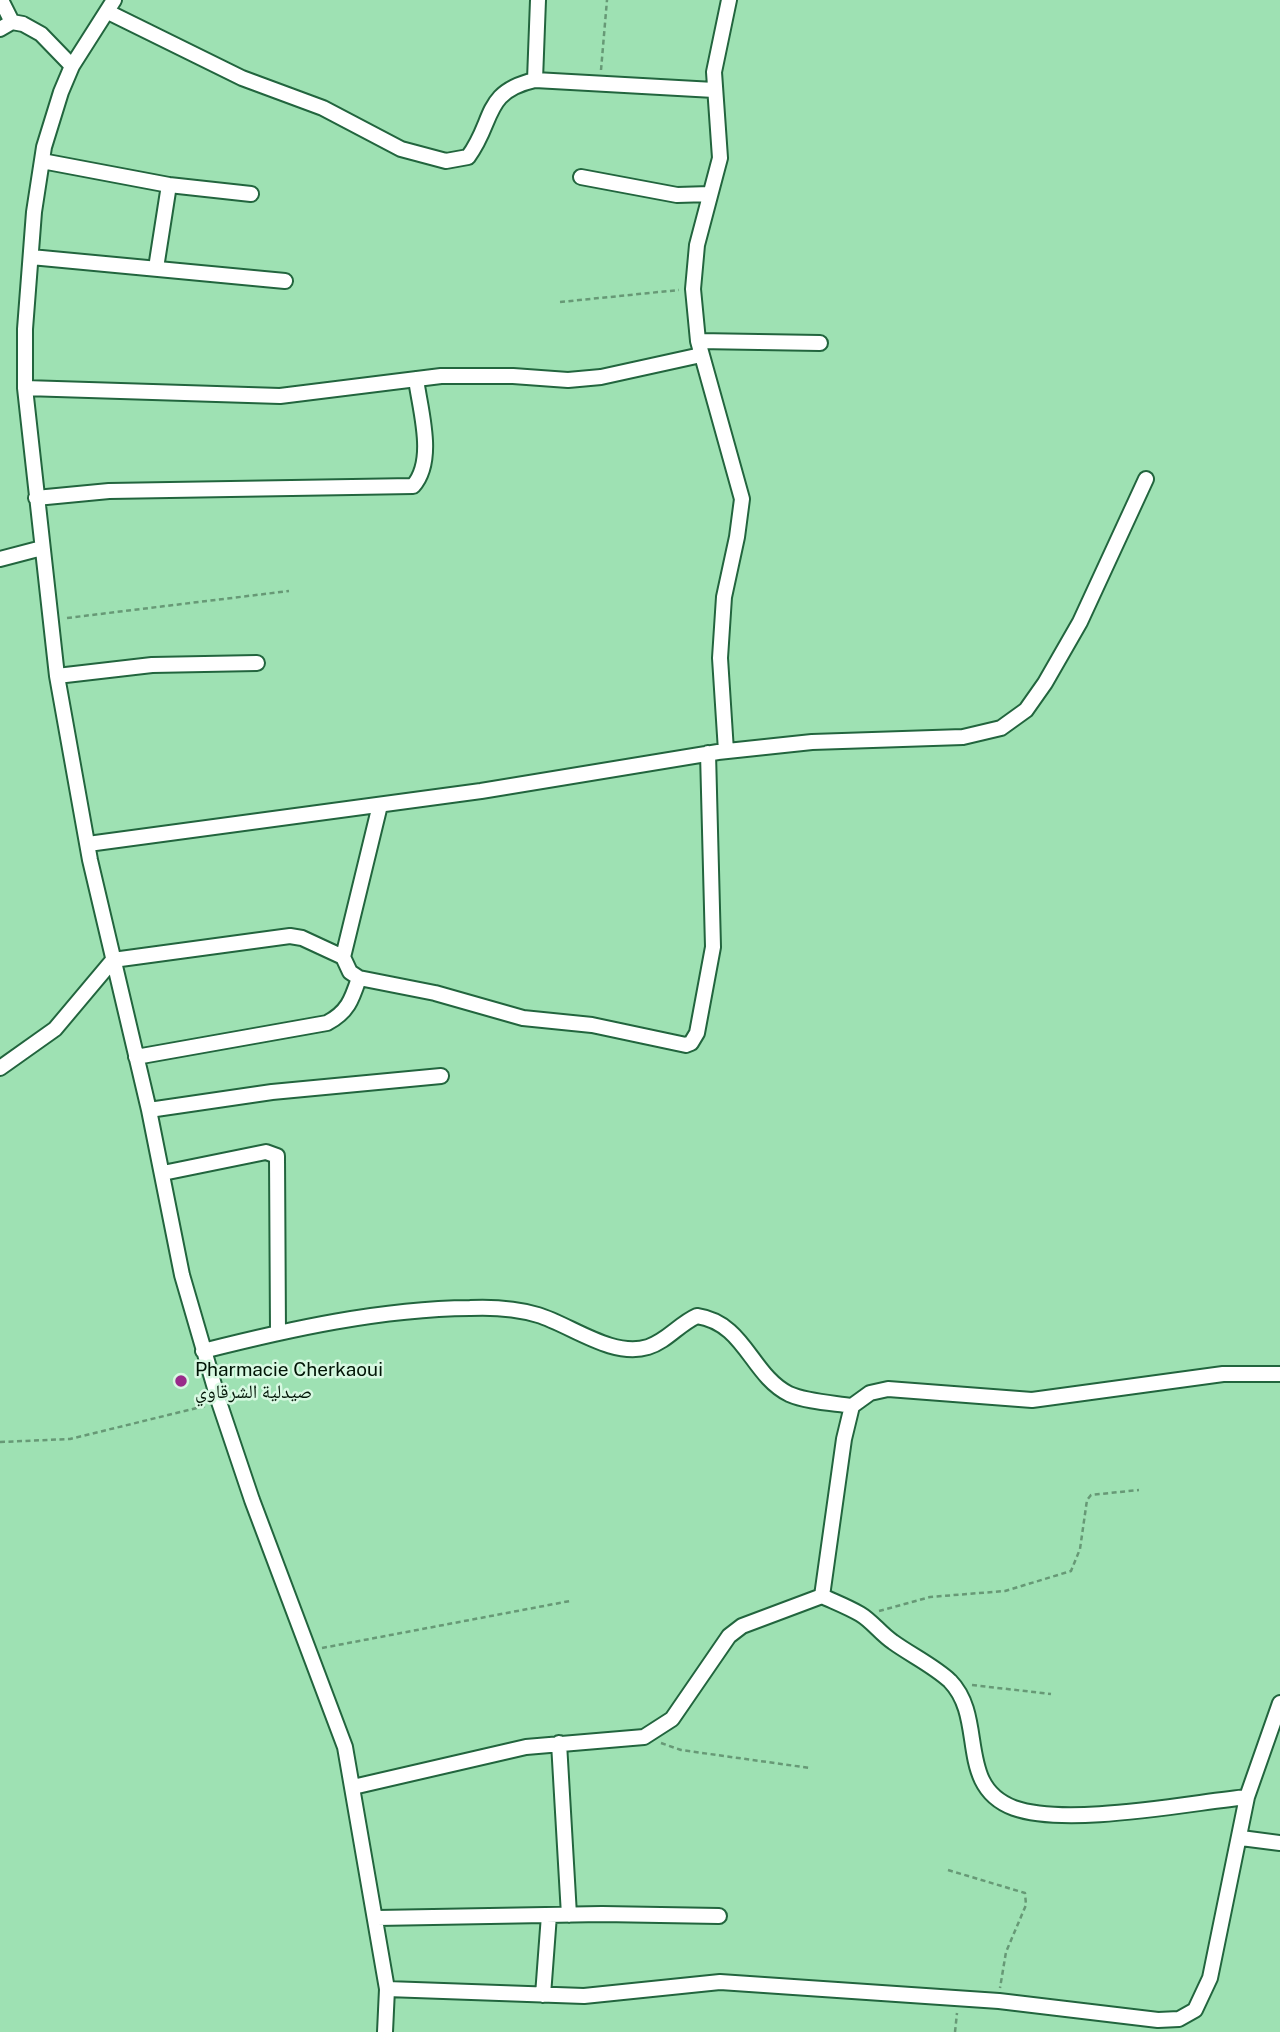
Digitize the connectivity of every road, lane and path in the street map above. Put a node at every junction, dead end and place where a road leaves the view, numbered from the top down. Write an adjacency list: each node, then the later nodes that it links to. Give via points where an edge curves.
1 (1, 0): 6 (street)
2 (538, 0): 8 (street)
3 (607, 0): 9 (path)
4 (729, 0): 10 (street)
5 (111, 6): 7 (street); 8 (street, via 242,78 323,108 401,149 446,161 468,157 478,145 500,95)
6 (6, 26): 7 (street, via 23,23 41,34)
7 (72, 66): 11 (street)
8 (535, 80): 9 (street)
9 (599, 84): 10 (street)
10 (714, 90): 15 (street, via 720,158)
11 (42, 160): 13 (street); 16 (street)
12 (581, 177): 15 (street, via 677,195)
13 (169, 185): 14 (street); 17 (street)
14 (251, 194)
15 (710, 194): 19 (street, via 696,245)
16 (31, 257): 17 (street); 24 (street)
17 (156, 268): 18 (street)
18 (285, 281)
19 (693, 289): 20 (path); 22 (street)
20 (560, 302)
21 (820, 343): 22 (street)
22 (699, 348): 23 (street, via 628,372 579,379); 33 (street, via 742,499 723,597 720,658)
23 (416, 379): 24 (street, via 256,397); 26 (street, via 424,445 423,465 413,486 109,491)
24 (25, 388): 26 (street)
25 (1146, 479): 33 (street, via 1080,622 1033,701 1008,723 962,737 812,742)
26 (36, 498): 27 (street)
27 (42, 548): 28 (street); 30 (street)
28 (0, 559)
29 (289, 591): 30 (path)
30 (50, 620): 32 (street)
31 (257, 663): 32 (street, via 152,665)
32 (57, 676): 36 (street)
33 (726, 751): 34 (street)
34 (708, 753): 35 (street); 39 (street, via 713,947 697,1033 691,1043 523,1018)
35 (380, 805): 36 (street); 37 (street)
36 (88, 844): 38 (street)
37 (343, 957): 38 (street, via 290,936); 39 (street)
38 (113, 960): 40 (street); 41 (street, via 55,1029)
39 (359, 978): 40 (street, via 343,1015 327,1023)
40 (136, 1057): 43 (street)
41 (0, 1068)
42 (441, 1076): 43 (street, via 272,1092)
43 (149, 1110): 44 (street)
44 (163, 1173): 45 (street, via 267,1152 277,1156); 46 (street, via 182,1275)
45 (278, 1333): 46 (street); 49 (street, via 390,1312 513,1308 628,1349 657,1343 697,1316 722,1322 790,1394)
46 (203, 1351): 48 (street)
47 (1280, 1374): 49 (street, via 1223,1374 1032,1401 888,1389 870,1393)
48 (219, 1402): 50 (path, via 82,1437); 55 (street)
49 (852, 1406): 52 (street)
50 (0, 1441)
51 (1139, 1490): 54 (path, via 1090,1495 1078,1558 1071,1571 1005,1591 923,1598)
52 (822, 1596): 54 (street); 59 (street, via 742,1626 729,1636 672,1719)
53 (570, 1601): 55 (path)
54 (862, 1615): 56 (street)
55 (309, 1651): 62 (street, via 345,1747)
56 (951, 1682): 57 (path); 63 (street, via 973,1739 979,1779 992,1795 1013,1807 1059,1815)
57 (1051, 1694)
58 (1280, 1703): 63 (street)
59 (644, 1737): 60 (street); 61 (path, via 681,1750)
60 (559, 1743): 62 (street); 67 (street)
61 (810, 1768)
62 (353, 1787): 70 (street)
63 (1247, 1797): 64 (street)
64 (1241, 1838): 65 (street); 74 (street, via 1210,1978 1195,2010 1179,2019 1158,2020)
65 (1280, 1843)
66 (948, 1870): 74 (path, via 1017,1889 1026,1897 1004,1961)
67 (569, 1914): 68 (street); 69 (street)
68 (549, 1915): 70 (street); 72 (street)
69 (719, 1916)
70 (377, 1918): 71 (street)
71 (387, 1989): 72 (street); 75 (street)
72 (543, 1995): 73 (street, via 605,1996 720,1982)
73 (959, 1999): 74 (street); 76 (path)
74 (999, 2001)
75 (385, 2032)
76 (955, 2032)

